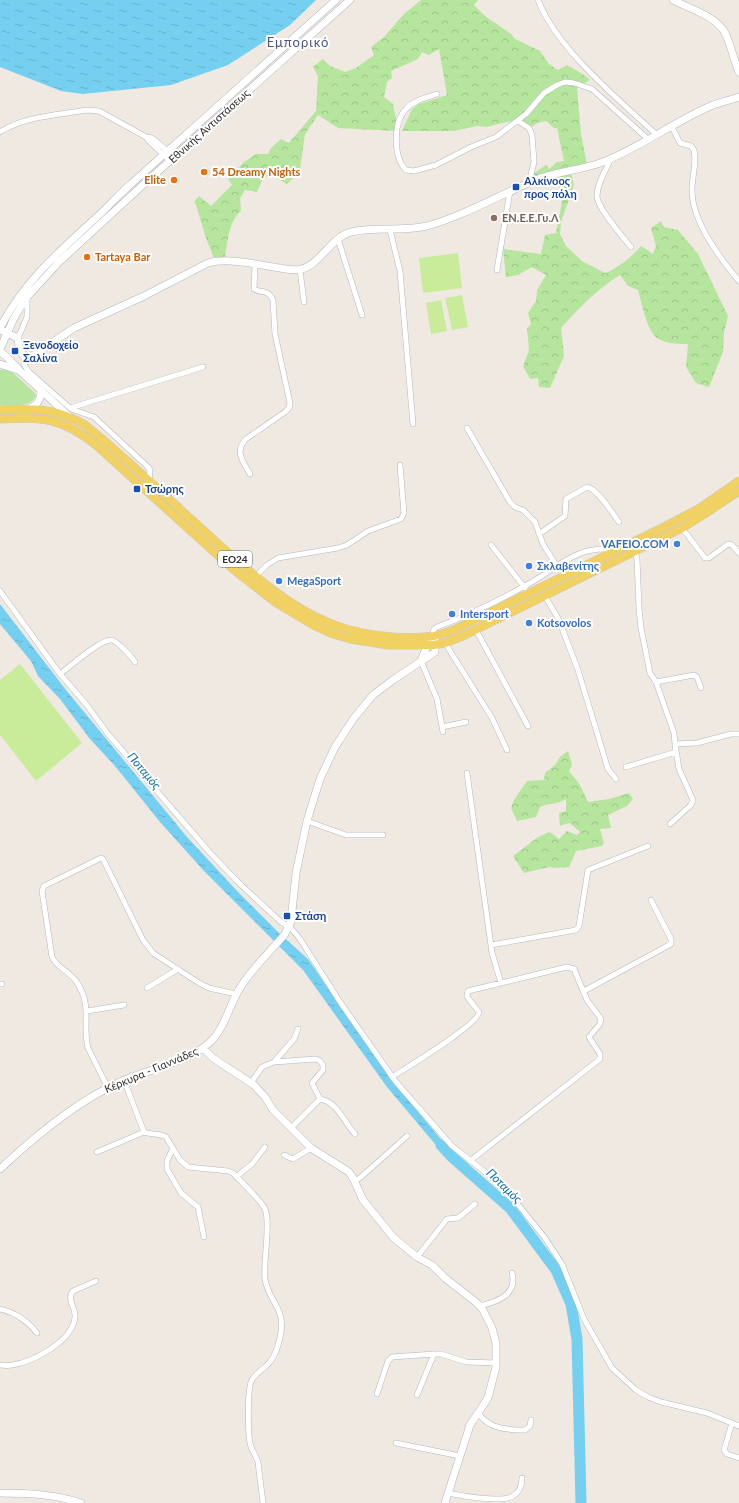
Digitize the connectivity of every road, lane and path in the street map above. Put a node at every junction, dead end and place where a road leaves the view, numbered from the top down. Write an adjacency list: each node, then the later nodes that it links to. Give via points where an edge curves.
1 (336, 0): 13 (main road, Εθνικής Αντιστάσεως)
2 (350, 0): 15 (main road, Εθνικής Αντιστάσεως)
3 (538, 0): 11 (street, via 555,30 574,54)
4 (673, 0): 5 (main road, via 719,25 726,36)
5 (739, 72)
6 (437, 94): 8 (street, via 410,105 400,118 396,140 402,165 406,170 414,171 436,165 496,137)
7 (739, 97): 9 (main road, via 710,106)
8 (518, 121): 12 (street, via 550,88 563,83 574,83 599,95); 16 (street, via 529,128 532,135 534,162)
9 (672, 127): 11 (main road); 24 (street, via 680,143 691,146 694,150 692,197 701,223 719,256)
10 (0, 132): 13 (street, via 22,122 92,110 101,112 146,137 149,142)
11 (657, 135): 12 (main road)
12 (649, 140): 14 (main road)
13 (166, 153): 15 (street); 28 (main road, Εθνικής Αντιστάσεως, via 39,271 15,301)
14 (611, 158): 16 (main road, via 594,166); 20 (street, via 598,189 598,201)
15 (172, 159): 25 (main road, Εθνικής Αντιστάσεως, via 59,262)
16 (529, 183): 17 (main road)
17 (510, 191): 18 (main road, via 464,213 438,222 412,229); 23 (street)
18 (390, 230): 19 (main road, via 351,232); 42 (street, via 400,271)
19 (338, 239): 22 (main road, via 310,265); 27 (street)
20 (631, 247)
21 (255, 265): 22 (main road); 32 (main road, via 215,261 208,263 74,328 32,356); 45 (street, via 254,289 265,291 273,300 275,334 290,403 285,412 241,445 240,456)
22 (300, 270): 26 (street)
23 (497, 270)
24 (739, 281)
25 (27, 297): 28 (main road, Εθνικής Αντιστάσεως); 29 (street, via 27,317)
26 (304, 302)
27 (362, 315)
28 (2, 330): 29 (main road); 30 (main road, Εθνικής Αντιστάσεως)
29 (18, 338): 32 (main road, via 20,351)
30 (0, 349)
31 (0, 352): 35 (main road)
32 (24, 356): 37 (street, via 24,364 28,371)
33 (0, 364): 35 (main road)
34 (203, 367): 37 (street)
35 (20, 371): 36 (main road)
36 (41, 390): 38 (main road, via 40,400 36,405); 40 (main road)
37 (70, 408): 46 (street, via 99,420 148,467)
38 (26, 409): 39 (main road, ΕΟ24); 40 (main road, ΕΟ24, via 47,410)
39 (0, 410)
40 (70, 417): 46 (main road, ΕΟ24, via 85,425)
41 (0, 419): 65 (main road, ΕΟ24, via 50,420 66,424 81,432 233,569 276,602 311,624 333,634 388,645)
42 (413, 424)
43 (467, 428): 51 (street, via 510,502 532,519)
44 (400, 465): 57 (street, via 404,513 401,519 368,531 343,546 278,558)
45 (250, 474)
46 (149, 481): 57 (main road, ΕΟ24)
47 (739, 481): 53 (main road, ΕΟ24, via 688,514)
48 (739, 491): 50 (main road, ΕΟ24)
49 (619, 522): 51 (street, via 592,488 588,487 566,499 566,512 563,518)
50 (682, 528): 54 (main road, ΕΟ24); 55 (street, via 705,558 709,558 728,544 731,544)
51 (539, 534): 56 (street)
52 (491, 545): 58 (street)
53 (618, 550): 56 (street, via 580,553); 60 (main road, ΕΟ24)
54 (635, 550): 61 (main road, ΕΟ24); 69 (street, via 641,628 650,673)
55 (739, 554)
56 (556, 565): 58 (street)
57 (256, 576): 63 (main road, ΕΟ24, via 310,614 336,626 379,635)
58 (524, 587): 60 (street); 62 (street)
59 (0, 591): 68 (street)
60 (529, 594): 62 (main road, ΕΟ24)
61 (545, 596): 62 (main road, ΕΟ24); 79 (street, via 559,620 584,688 608,769)
62 (472, 622): 63 (main road, ΕΟ24); 64 (main road, ΕΟ24); 72 (street)
63 (434, 636): 65 (main road)
64 (445, 643): 65 (main road, ΕΟ24); 75 (street, via 492,718)
65 (431, 645): 66 (main road)
66 (421, 661): 71 (street, via 437,698 442,730); 80 (main road, via 376,692 352,721 324,770)
67 (135, 662): 68 (street, via 130,654 109,640)
68 (60, 674): 85 (street, via 212,855 261,905 280,922)
69 (656, 682): 70 (street, via 694,674); 74 (street, via 674,733)
70 (702, 688)
71 (466, 722)
72 (528, 726)
73 (739, 734): 74 (street, via 697,743)
74 (675, 744): 76 (street)
75 (507, 750)
76 (676, 752): 77 (street); 81 (street, via 679,769 693,800 691,805)
77 (626, 767)
78 (468, 773): 86 (street)
79 (616, 779)
80 (307, 821): 82 (street, via 346,835); 85 (main road, via 297,862)
81 (670, 824)
82 (383, 835)
83 (648, 846): 86 (street, via 588,870 579,926 576,930)
84 (651, 900): 90 (street, via 671,939 671,944)
85 (290, 927): 91 (main road, Κέρκυρα - Γιαννάδες, via 245,979); 97 (street)
86 (491, 945): 88 (street)
87 (178, 969): 89 (street); 91 (street, via 204,986); 93 (street, via 153,953 146,945 101,858 45,885 42,889 52,957 76,981)
88 (501, 983): 90 (street, via 569,966 575,970); 97 (street, via 468,991 467,996 479,1012 478,1017 461,1032)
89 (147, 988)
90 (584, 991): 111 (street, via 601,1019 589,1037 600,1054 600,1059)
91 (236, 994): 95 (main road, Κέρκυρα - Γιαννάδες, via 218,1033)
92 (124, 1006): 93 (street)
93 (87, 1011): 100 (street, via 86,1042)
94 (298, 1029): 96 (street, via 294,1038)
95 (203, 1048): 98 (main road, Κέρκυρα - Γιαννάδες, via 167,1065); 99 (main road, via 213,1058)
96 (274, 1062): 99 (street, via 262,1067); 101 (street, via 314,1059 320,1061 323,1070 312,1083)
97 (392, 1077): 111 (street, via 452,1146)
98 (124, 1080): 100 (main road, Κέρκυρα - Γιαννάδες); 103 (street)
99 (251, 1083): 102 (main road)
100 (108, 1088): 112 (main road, Κέρκυρα - Γιαννάδες, via 48,1127)
101 (320, 1100): 102 (street); 104 (street, via 326,1100 333,1105)
102 (291, 1128): 108 (main road)
103 (144, 1132): 107 (street, via 163,1135); 109 (street)
104 (355, 1134)
105 (407, 1136): 114 (street)
106 (265, 1147): 113 (street, via 252,1164)
107 (174, 1148): 113 (street, via 183,1165 228,1171); 116 (street, via 167,1161 167,1170 181,1193 198,1207)
108 (311, 1148): 110 (street, via 293,1159); 114 (main road, via 349,1172)
109 (97, 1152)
110 (284, 1155)
111 (470, 1161): 130 (street, via 498,1182 545,1238 562,1264 584,1319 606,1358 620,1376 648,1397 707,1413)
112 (0, 1169)
113 (236, 1177): 139 (street, via 262,1204 267,1213 265,1279 283,1323 273,1360 254,1377 249,1387 250,1443 258,1462)
114 (355, 1181): 117 (main road, via 363,1200 394,1237)
115 (475, 1204): 117 (street, via 458,1218 447,1219)
116 (204, 1237)
117 (417, 1257): 120 (main road, via 432,1265)
118 (512, 1274): 120 (street, via 513,1281 508,1293 497,1301)
119 (96, 1281): 125 (street, via 71,1294 75,1319 65,1338 46,1352 25,1362)
120 (480, 1306): 124 (main road, via 492,1328 496,1343)
121 (0, 1309): 122 (street, via 25,1320)
122 (37, 1333)
123 (434, 1354): 124 (street, via 466,1362); 126 (street, via 390,1358); 127 (street)
124 (496, 1363): 128 (main road, via 488,1398)
125 (0, 1365)
126 (377, 1394)
127 (417, 1395)
128 (478, 1412): 129 (street, via 484,1421 502,1429 525,1430 530,1426); 133 (main road, via 470,1425)
129 (531, 1420)
130 (732, 1423): 131 (street); 134 (street, via 724,1450 727,1454)
131 (739, 1426)
132 (396, 1443): 133 (street)
133 (460, 1456): 136 (main road)
134 (739, 1458)
135 (522, 1478): 136 (street, via 518,1492 504,1499 466,1497)
136 (448, 1493): 140 (main road)
137 (0, 1494): 138 (main road, via 53,1496)
138 (81, 1503)
139 (263, 1503)
140 (446, 1503)

